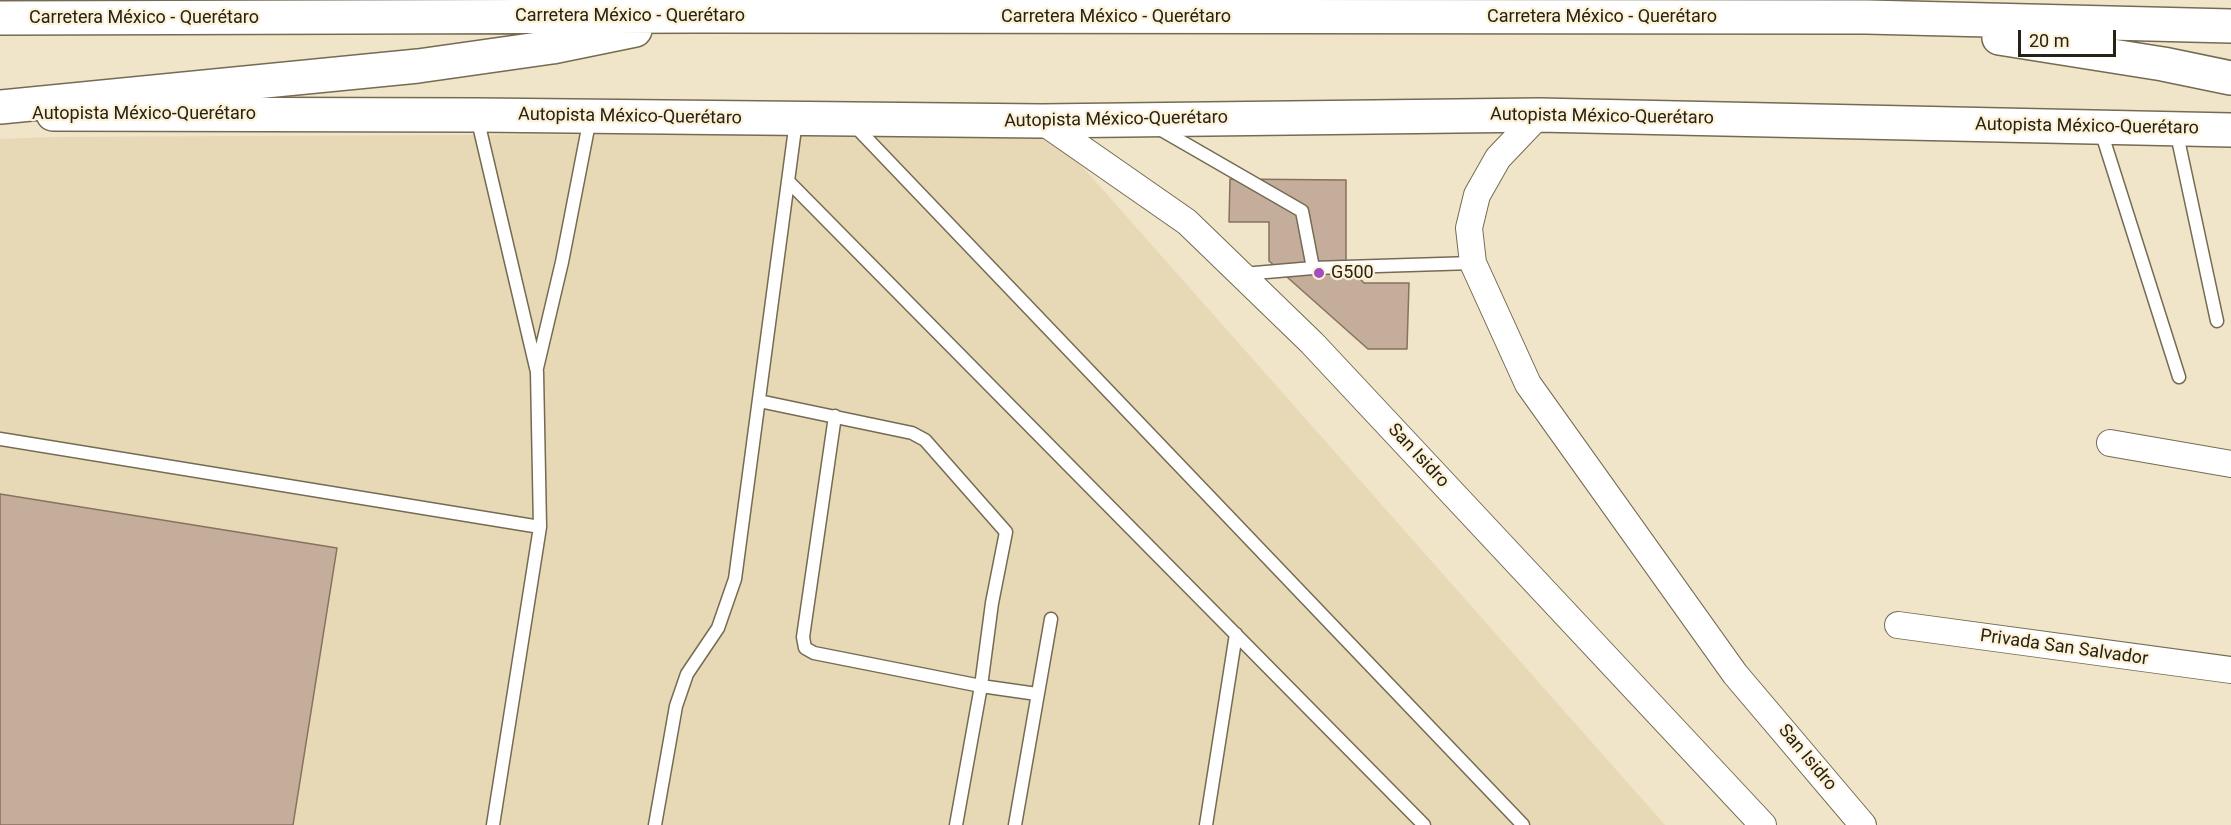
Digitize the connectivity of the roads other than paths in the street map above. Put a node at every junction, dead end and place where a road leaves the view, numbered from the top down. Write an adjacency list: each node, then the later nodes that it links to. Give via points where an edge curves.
1 (697, 16): 2 (main road, Carretera México - Querétaro); 3 (main road, Carretera México - Querétaro); 6 (main road, via 604,37 474,59)
2 (1867, 17): 4 (main road, Carretera México - Querétaro); 5 (main road)
3 (0, 18)
4 (2231, 26)
5 (2231, 78)
6 (0, 107)
7 (0, 114): 8 (main road, Autopista México-Querétaro)
8 (477, 115): 10 (main road, Autopista México-Querétaro); 23 (lane)
9 (1539, 115): 13 (main road, Autopista México-Querétaro); 15 (main road, Autopista México-Querétaro); 19 (street, San Isidro, via 1498,158 1478,195 1469,228)
10 (590, 117): 11 (main road, Autopista México-Querétaro); 23 (lane)
11 (796, 119): 12 (main road, Autopista México-Querétaro); 18 (lane)
12 (850, 120): 14 (main road, Autopista México-Querétaro); 43 (lane)
13 (1144, 120): 14 (main road, Autopista México-Querétaro); 20 (lane, via 1302,211)
14 (1042, 121): 21 (street, San Isidro, via 1187,222)
15 (2099, 127): 16 (main road, Autopista México-Querétaro); 24 (lane)
16 (2176, 129): 17 (main road, Autopista México-Querétaro); 22 (lane)
17 (2231, 130)
18 (788, 181): 25 (lane); 33 (lane)
19 (1473, 263): 20 (lane); 45 (street, San Isidro, via 1528,384 1735,674)
20 (1313, 268): 21 (lane)
21 (1241, 274): 44 (street, San Isidro, via 1312,344)
22 (2217, 321)
23 (537, 372): 30 (lane)
24 (2180, 377)
25 (759, 401): 26 (lane); 38 (lane, via 735,579 718,628 687,674 676,706)
26 (835, 416): 35 (lane, via 912,433 925,440 1006,532); 35 (lane, via 803,637 805,648)
27 (0, 439): 30 (lane)
28 (2110, 443): 29 (street)
29 (2231, 464)
30 (540, 527): 37 (lane)
31 (1051, 619): 36 (lane)
32 (1898, 626): 34 (street, Privada San Salvador)
33 (1236, 634): 41 (lane); 42 (lane)
34 (2231, 670)
35 (981, 686): 36 (lane); 39 (lane)
36 (1037, 694): 40 (lane)
37 (493, 825)
38 (655, 825)
39 (956, 825)
40 (1015, 825)
41 (1206, 825)
42 (1424, 825)
43 (1523, 825)
44 (1763, 825)
45 (1863, 825)

